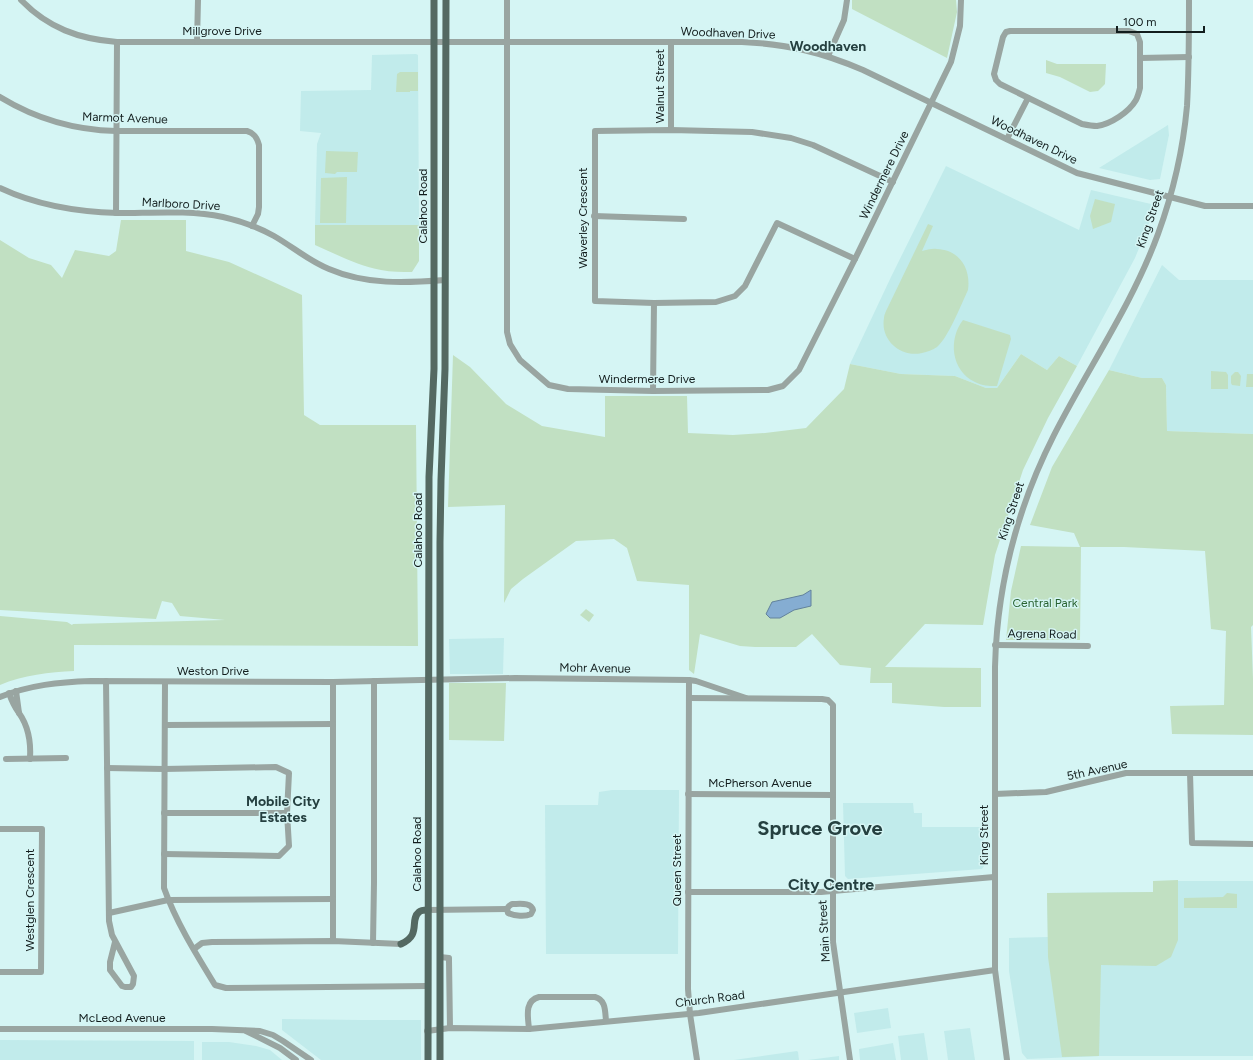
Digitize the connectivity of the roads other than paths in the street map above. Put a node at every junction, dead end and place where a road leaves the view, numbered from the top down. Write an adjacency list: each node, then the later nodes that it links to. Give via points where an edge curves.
1 (21, 0): 9 (street, Millgrove Drive, via 54,26 91,39)
2 (198, 0): 10 (street)
3 (434, 0): 11 (main road, Calahoo Road)
4 (446, 0): 12 (main road, Calahoo Road)
5 (507, 0): 13 (street, Windermere Drive)
6 (847, 0): 15 (street, via 844,20)
7 (961, 0): 20 (street, Windermere Drive, via 960,26 951,62)
8 (1189, 0): 16 (street, King Street)
9 (117, 42): 10 (street, Millgrove Drive); 22 (street)
10 (197, 42): 11 (street, Millgrove Drive)
11 (434, 42): 12 (street, Millgrove Drive); 34 (main road, Calahoo Road)
12 (446, 42): 13 (street, Woodhaven Drive); 33 (main road, Calahoo Road)
13 (507, 42): 14 (street, Woodhaven Drive); 36 (street, Windermere Drive, via 507,332 510,344 520,360 549,384 568,389)
14 (671, 42): 15 (street, Woodhaven Drive, via 757,43 800,48); 21 (street, Walnut Street)
15 (828, 56): 20 (street, Woodhaven Drive)
16 (1189, 57): 17 (street); 26 (street, King Street, via 1184,129)
17 (1140, 58): 19 (street, via 1140,88 1136,101 1106,124 1082,124); 19 (street, via 1139,38 1137,34 1129,31 1006,32 996,80)
18 (0, 97): 22 (street, Marmot Avenue, via 41,118 80,128)
19 (1028, 98): 23 (street)
20 (931, 102): 23 (street, Woodhaven Drive); 24 (street, Windermere Drive)
21 (671, 130): 24 (street, Waverley Crescent, via 752,132 791,138 813,144); 29 (street, Waverley Crescent, via 595,131)
22 (116, 131): 28 (street); 31 (street, Marmot Avenue, via 251,132 259,145 259,206)
23 (1007, 140): 26 (street, Woodhaven Drive, via 1077,173)
24 (892, 182): 32 (street, Windermere Drive)
25 (0, 188): 28 (street, Marlboro Drive, via 28,199 54,205)
26 (1170, 197): 27 (street, Woodhaven Drive, via 1205,206); 37 (street, King Street, via 1143,272 1054,435 1032,481 1005,570)
27 (1253, 206)
28 (116, 213): 31 (street, Marlboro Drive, via 209,214)
29 (594, 216): 30 (street); 35 (street, Waverley Crescent, via 595,301)
30 (684, 219)
31 (252, 226): 34 (street, Marlboro Drive, via 311,260 346,276 375,281)
32 (855, 260): 35 (street, Waverley Crescent, via 777,223 744,286 735,296 716,302); 36 (street, Windermere Drive, via 799,370 783,386 768,390)
33 (445, 280): 34 (street, Marlboro Drive); 39 (main road, Calahoo Road, via 445,369 440,495)
34 (434, 281): 40 (main road, Calahoo Road, via 434,369 429,477)
35 (654, 303): 36 (street)
36 (653, 391)
37 (995, 645): 38 (street, Agrena Road); 63 (street, King Street)
38 (1088, 646)
39 (440, 679): 40 (street, Mohr Avenue); 41 (street, Mohr Avenue); 77 (main road, Calahoo Road)
40 (429, 680): 43 (street, Weston Drive); 76 (main road, Calahoo Road)
41 (689, 680): 49 (street, Queen Street); 50 (street, Mohr Avenue)
42 (106, 681): 44 (street, Weston Drive); 46 (street, Weston Drive, via 57,682); 58 (street)
43 (374, 681): 45 (street, Weston Drive); 81 (street)
44 (165, 682): 45 (street, Weston Drive); 54 (street)
45 (333, 682): 53 (street)
46 (16, 691): 47 (street, Weston Drive); 52 (street)
47 (9, 693): 48 (street, Weston Drive); 52 (street, via 13,705)
48 (0, 697)
49 (689, 698): 50 (street, Mohr Avenue); 62 (street, Queen Street)
50 (746, 698): 51 (street, Mohr Avenue, via 822,699)
51 (833, 705): 64 (street, Main Street)
52 (20, 713): 57 (street, via 30,742)
53 (333, 724): 54 (street); 73 (street)
54 (165, 725): 59 (street)
55 (6, 758): 57 (street)
56 (66, 758): 57 (street)
57 (30, 759)
58 (107, 768): 59 (street); 78 (street)
59 (164, 769): 65 (street); 66 (street, via 276,767 288,773)
60 (1190, 773): 61 (street, 5th Avenue); 63 (street, 5th Avenue, via 1126,773 1046,792); 68 (street, via 1192,843)
61 (1253, 773)
62 (688, 794): 64 (street, McPherson Avenue); 72 (street, Queen Street)
63 (995, 794): 70 (street, King Street)
64 (833, 795): 71 (street, Main Street)
65 (164, 813): 66 (street); 69 (street)
66 (287, 813): 69 (street, via 289,846 279,856)
67 (0, 829): 86 (street, Westglen Crescent, via 42,829 41,972)
68 (1253, 844)
69 (164, 854): 74 (street, via 164,888)
70 (994, 878): 71 (street); 85 (street, King Street)
71 (833, 891): 72 (street); 88 (street, Main Street, via 833,942)
72 (688, 892): 89 (street, Queen Street)
73 (333, 899): 74 (street); 80 (street)
74 (168, 900): 78 (street); 83 (street)
75 (507, 909): 77 (street)
76 (428, 910): 77 (street); 82 (main road, via 418,913 411,937); 87 (main road, Calahoo Road)
77 (440, 910): 84 (main road, Calahoo Road)
78 (109, 913): 79 (street, via 110,928)
79 (115, 942): 79 (street, via 110,970 122,986 128,987 133,984 134,976)
80 (333, 942): 81 (street); 83 (street, via 212,942 202,943)
81 (373, 943): 82 (street)
82 (400, 944)
83 (194, 950): 87 (street, via 215,984 226,988)
84 (440, 957): 91 (main road, Calahoo Road); 92 (street, via 449,958)
85 (995, 970): 88 (street, Church Road); 103 (street, King Street)
86 (0, 972)
87 (427, 986): 96 (main road, Calahoo Road)
88 (840, 992): 89 (street, Church Road); 102 (street, Main Street)
89 (690, 1014): 90 (street, Church Road); 101 (street, Queen Street)
90 (606, 1021): 94 (street, Church Road); 94 (street, via 601,999 539,997 531,1001 528,1008)
91 (440, 1028): 92 (street, Church Road); 96 (street, Church Road); 100 (main road, Calahoo Road)
92 (450, 1028): 94 (street, Church Road)
93 (0, 1029): 95 (street, McLeod Avenue)
94 (529, 1029)
95 (245, 1030): 97 (street, McLeod Avenue, via 280,1048); 98 (street, McLeod Avenue, via 273,1035)
96 (427, 1031): 99 (main road, Calahoo Road)
97 (296, 1060)
98 (312, 1060)
99 (428, 1060)
100 (440, 1060)
101 (697, 1060)
102 (850, 1060)
103 (1007, 1060)

